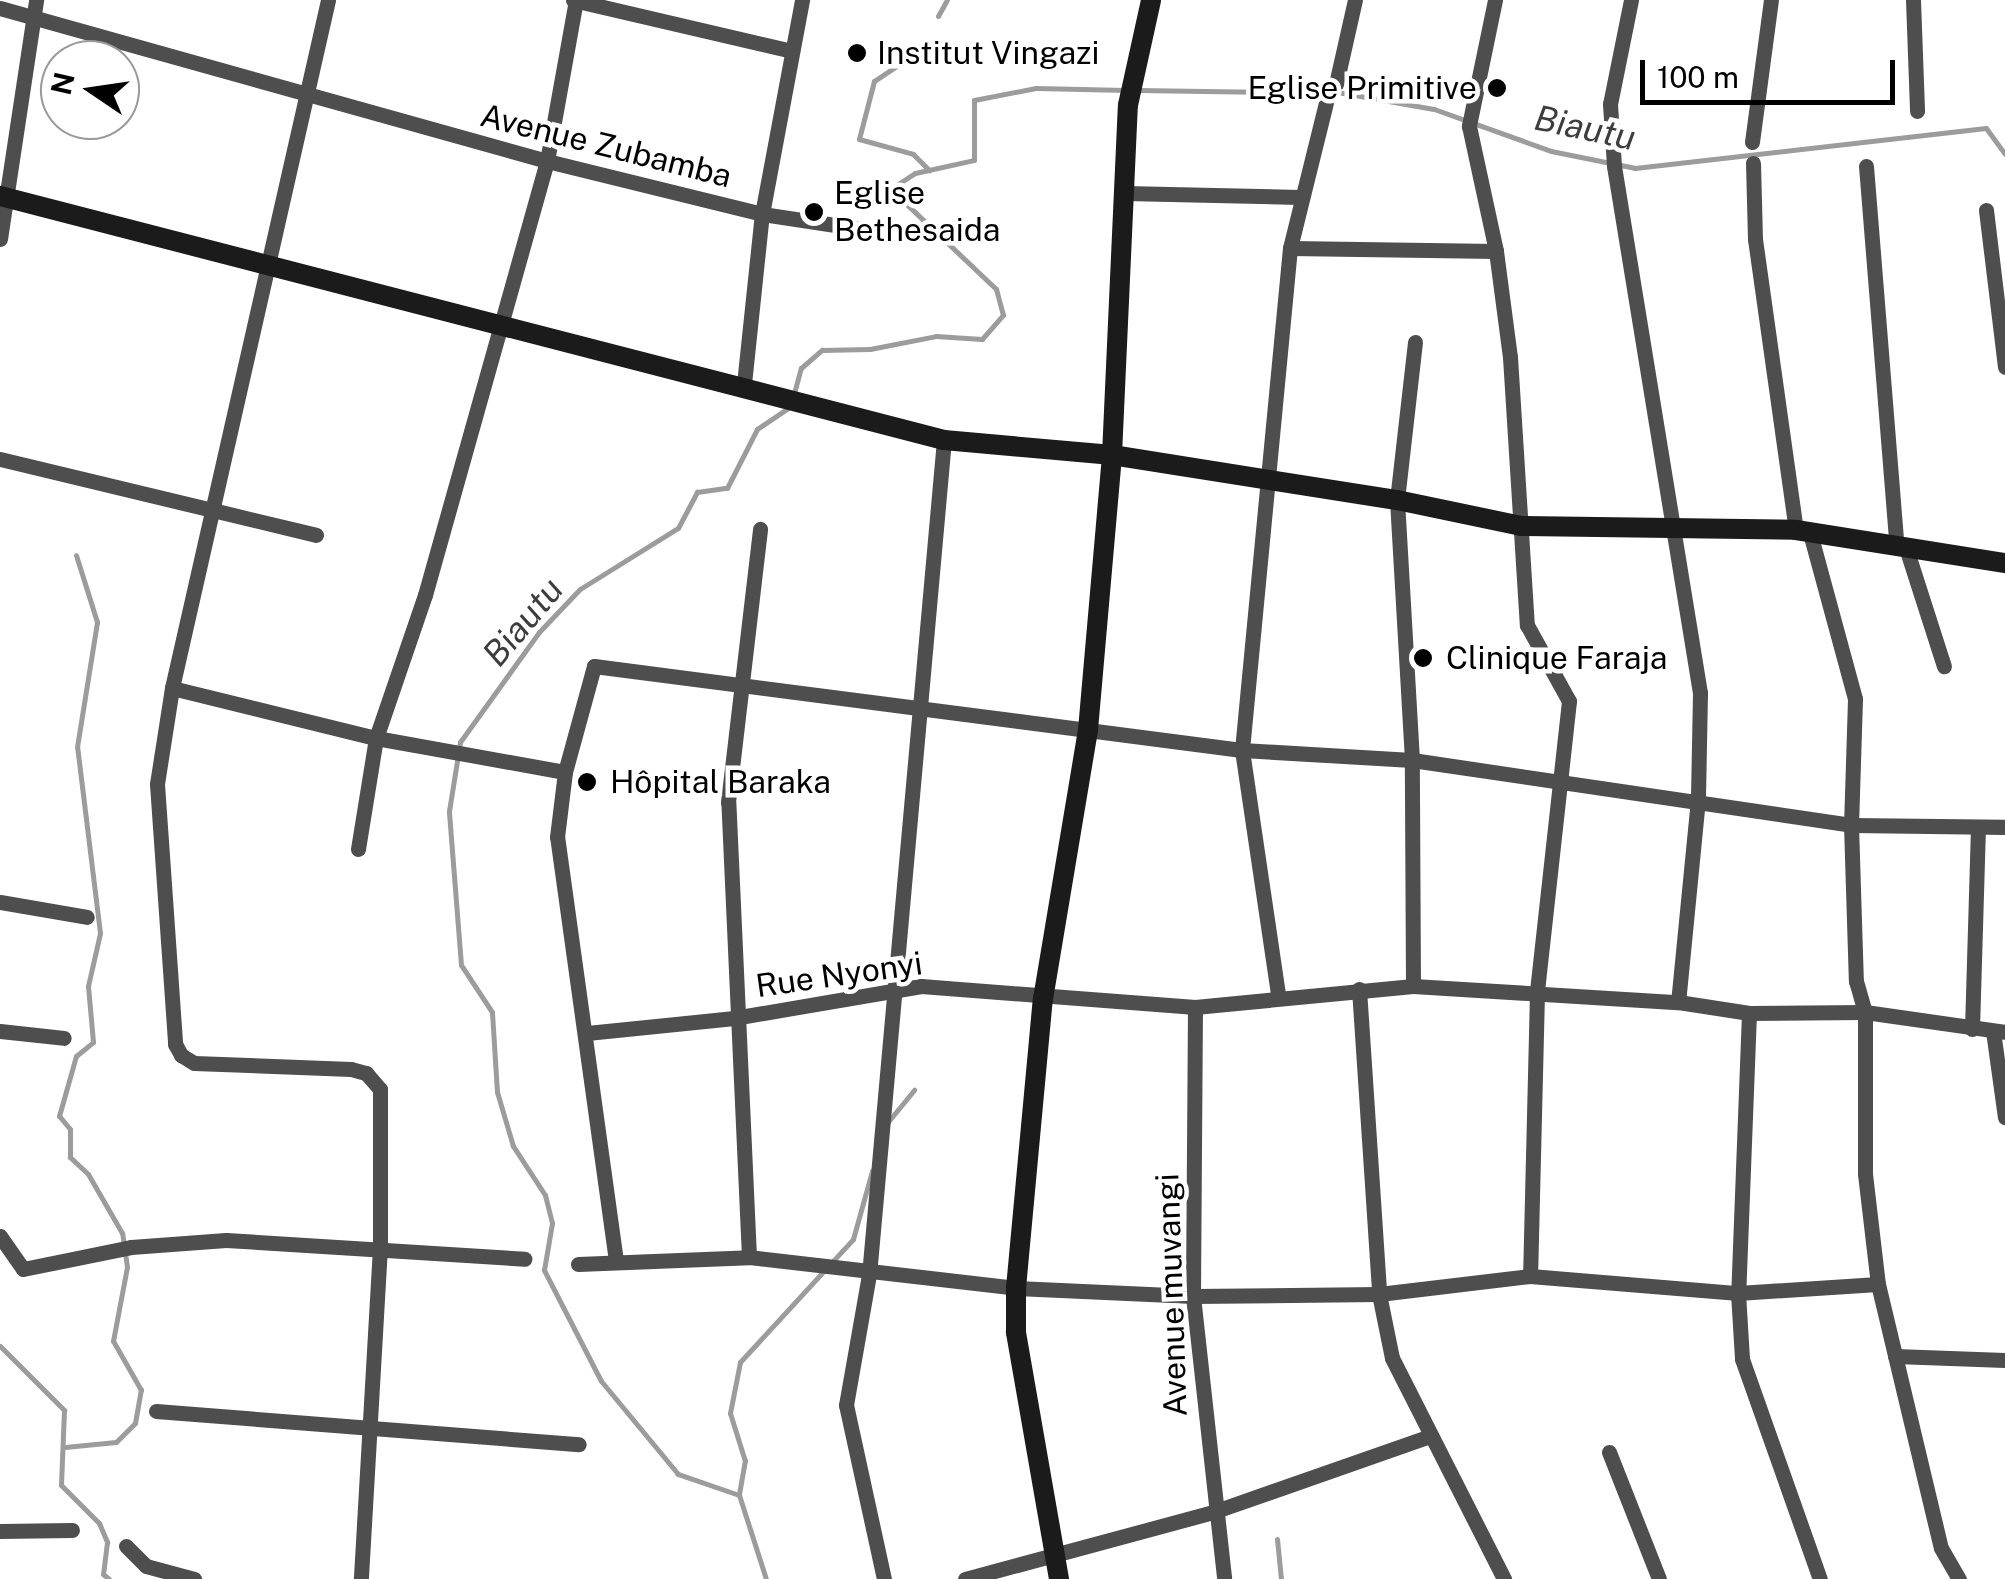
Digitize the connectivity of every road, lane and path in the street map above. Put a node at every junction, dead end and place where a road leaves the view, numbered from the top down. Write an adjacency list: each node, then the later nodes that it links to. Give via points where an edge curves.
1 (36, 0): 12 (street)
2 (328, 0): 15 (street)
3 (575, 0): 13 (street); 19 (street)
4 (802, 0): 13 (street)
5 (1152, 0): 22 (street, via 1130,94)
6 (1355, 0): 14 (street)
7 (1495, 0): 30 (street, via 1469,119)
8 (1630, 0): 45 (street, via 1610,104 1612,145)
9 (1772, 0): 18 (street)
10 (1913, 0): 17 (street)
11 (0, 8): 12 (street, Avenue Zubamba)
12 (33, 17): 15 (street, Avenue Zubamba); 23 (street)
13 (792, 51): 26 (street)
14 (1336, 84)
15 (307, 97): 19 (street, Avenue Zubamba); 31 (street)
16 (1326, 103): 24 (street)
17 (1917, 112)
18 (1752, 142)
19 (547, 161): 26 (street, Avenue Zubamba); 32 (street)
20 (1753, 163): 44 (street, via 1755,239)
21 (1866, 166): 47 (street)
22 (1124, 192): 24 (street); 37 (street)
23 (4, 197): 28 (street); 31 (street)
24 (1300, 197): 29 (street)
25 (1986, 210): 34 (street)
26 (762, 214): 27 (street, Avenue Zubamba); 35 (street)
27 (894, 234)
28 (0, 239)
29 (1290, 248): 30 (street); 39 (street)
30 (1496, 251): 42 (street)
31 (267, 266): 32 (street); 41 (street)
32 (502, 326): 35 (street, via 662,370); 54 (street, via 425,595)
33 (1415, 342): 40 (street)
34 (2005, 367)
35 (744, 384): 36 (street)
36 (944, 440): 37 (street); 52 (street)
37 (1112, 455): 39 (street); 53 (street)
38 (0, 459): 41 (street)
39 (1271, 480): 40 (street); 55 (street)
40 (1397, 500): 42 (street); 56 (street)
41 (214, 513): 46 (street); 51 (street)
42 (1521, 526): 45 (street); 58 (street, via 1526,626 1569,702)
43 (760, 529): 50 (street)
44 (1803, 531): 45 (street); 47 (street); 60 (street, via 1856,699)
45 (1670, 532): 59 (street, via 1700,693)
46 (316, 534)
47 (1902, 550): 48 (street); 49 (street)
48 (2005, 564)
49 (1944, 666)
50 (740, 680): 52 (street); 57 (street, via 594,666); 76 (street, via 728,802)
51 (172, 688): 54 (street); 84 (street, via 157,784 175,1044 194,1063 351,1069 374,1080 380,1089)
52 (918, 704): 53 (street); 68 (street)
53 (1088, 730): 55 (street); 71 (street)
54 (376, 738): 57 (street); 63 (street)
55 (1242, 750): 56 (street); 70 (street)
56 (1412, 760): 58 (street); 66 (street)
57 (565, 772): 80 (street, via 558,837)
58 (1564, 782): 59 (street); 69 (street)
59 (1698, 798): 60 (street); 72 (street)
60 (1851, 825): 62 (street); 74 (street, via 1856,981)
61 (2005, 827): 62 (street)
62 (1978, 828): 77 (street)
63 (358, 849)
64 (0, 902): 65 (street)
65 (88, 917)
66 (1413, 986): 67 (street, Rue Nyonyi); 69 (street, Rue Nyonyi)
67 (1360, 989): 70 (street, Rue Nyonyi); 94 (street)
68 (890, 993): 71 (street, Rue Nyonyi, via 921,986); 76 (street, Rue Nyonyi); 89 (street)
69 (1536, 993): 72 (street, Rue Nyonyi); 90 (street)
70 (1278, 994): 73 (street, Rue Nyonyi)
71 (1044, 1000): 73 (street, Rue Nyonyi); 92 (street)
72 (1678, 1002): 75 (street, Rue Nyonyi)
73 (1195, 1007): 95 (street, Avenue muvangi)
74 (1865, 1012): 75 (street, Rue Nyonyi); 77 (street, Rue Nyonyi); 91 (street, via 1866,1174)
75 (1750, 1013): 93 (street)
76 (734, 1018): 80 (street, Rue Nyonyi); 85 (street)
77 (1972, 1029): 79 (street, Rue Nyonyi)
78 (0, 1031): 81 (street)
79 (1999, 1031): 82 (street)
80 (586, 1033): 87 (street)
81 (64, 1038)
82 (2005, 1117)
83 (0, 1236): 84 (street, via 23,1269 124,1249 226,1240)
84 (380, 1247): 86 (street); 99 (street)
85 (750, 1256): 87 (street); 89 (street)
86 (524, 1259)
87 (616, 1261): 88 (street)
88 (578, 1264)
89 (870, 1274): 92 (street); 110 (street, via 846,1405)
90 (1530, 1276): 93 (street); 94 (street)
91 (1878, 1284): 93 (street); 96 (street)
92 (1016, 1288): 95 (street); 107 (street, via 1016,1332)
93 (1738, 1293): 116 (street, via 1742,1359)
94 (1380, 1294): 95 (street); 100 (street, via 1392,1358)
95 (1193, 1296): 103 (street, Avenue muvangi)
96 (1895, 1356): 97 (street); 117 (street, via 1941,1548)
97 (2005, 1360)
98 (156, 1411): 99 (street)
99 (365, 1432): 101 (street); 109 (street)
100 (1430, 1436): 103 (street); 114 (street)
101 (579, 1444)
102 (1610, 1452): 115 (street)
103 (1213, 1512): 107 (street); 113 (street, Avenue muvangi)
104 (72, 1530): 105 (street)
105 (0, 1531)
106 (126, 1546): 108 (street, via 146,1566)
107 (1054, 1553): 111 (street); 112 (street)
108 (194, 1579)
109 (361, 1579)
110 (884, 1579)
111 (965, 1579)
112 (1059, 1579)
113 (1224, 1579)
114 (1504, 1579)
115 (1659, 1579)
116 (1820, 1579)
117 (1959, 1579)

